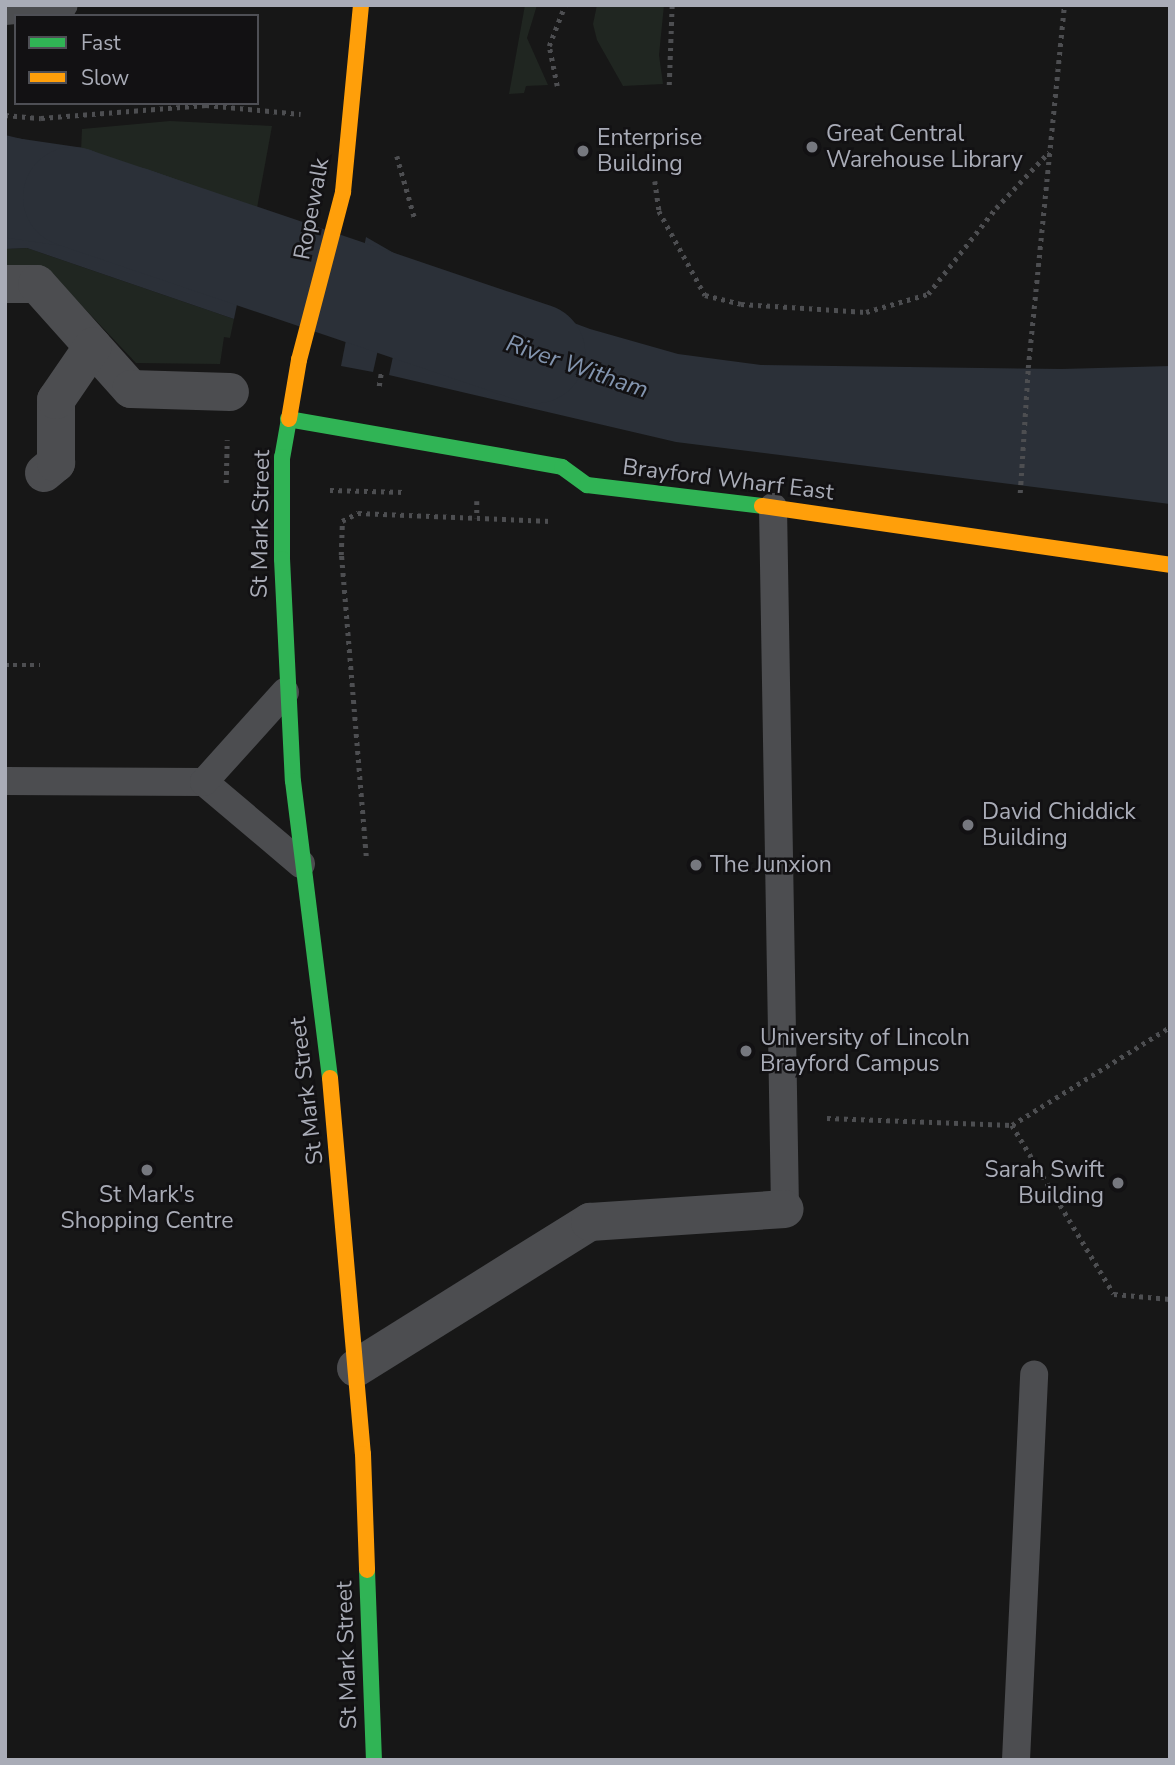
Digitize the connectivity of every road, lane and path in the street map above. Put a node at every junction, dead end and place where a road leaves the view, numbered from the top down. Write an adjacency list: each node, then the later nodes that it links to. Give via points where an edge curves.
1 (65, 5): 6 (lane)
2 (361, 5): 18 (main road, Ropewalk, via 343,192)
3 (565, 5): 8 (path, via 549,46)
4 (672, 5): 7 (path)
5 (1063, 5): 12 (path)
6 (5, 11)
7 (669, 85)
8 (557, 86)
9 (5, 115): 10 (path, via 41,118 206,105)
10 (313, 116)
11 (392, 145): 14 (path)
12 (1049, 152): 13 (path, via 996,208 928,295 866,312 741,304 705,295 659,211); 20 (path)
13 (655, 181)
14 (415, 219)
15 (5, 284): 16 (street, via 37,284)
16 (93, 346): 17 (street, via 131,389); 19 (street, via 56,400 56,463)
17 (230, 392)
18 (288, 419): 21 (main road, Brayford Wharf East, via 562,467 587,485); 26 (main road, St Mark Street, via 282,457)
19 (44, 473)
20 (1021, 484)
21 (773, 507): 23 (main road, Brayford Wharf East); 32 (lane)
22 (554, 521): 29 (path, via 358,513 342,521)
23 (1170, 565)
24 (5, 665): 25 (path)
25 (40, 665)
26 (285, 692): 28 (lane); 30 (main road, St Mark Street)
27 (5, 782): 28 (lane)
28 (204, 782): 30 (lane)
29 (366, 856)
30 (301, 864): 36 (main road, St Mark Street, via 337,1139)
31 (1170, 1027): 33 (path)
32 (783, 1117): 33 (path); 34 (lane)
33 (1012, 1125): 35 (path, via 1114,1294)
34 (785, 1209): 36 (street, via 590,1222)
35 (1170, 1299)
36 (356, 1368): 38 (main road, St Mark Street)
37 (1034, 1374): 39 (lane)
38 (374, 1760)
39 (1016, 1760)

